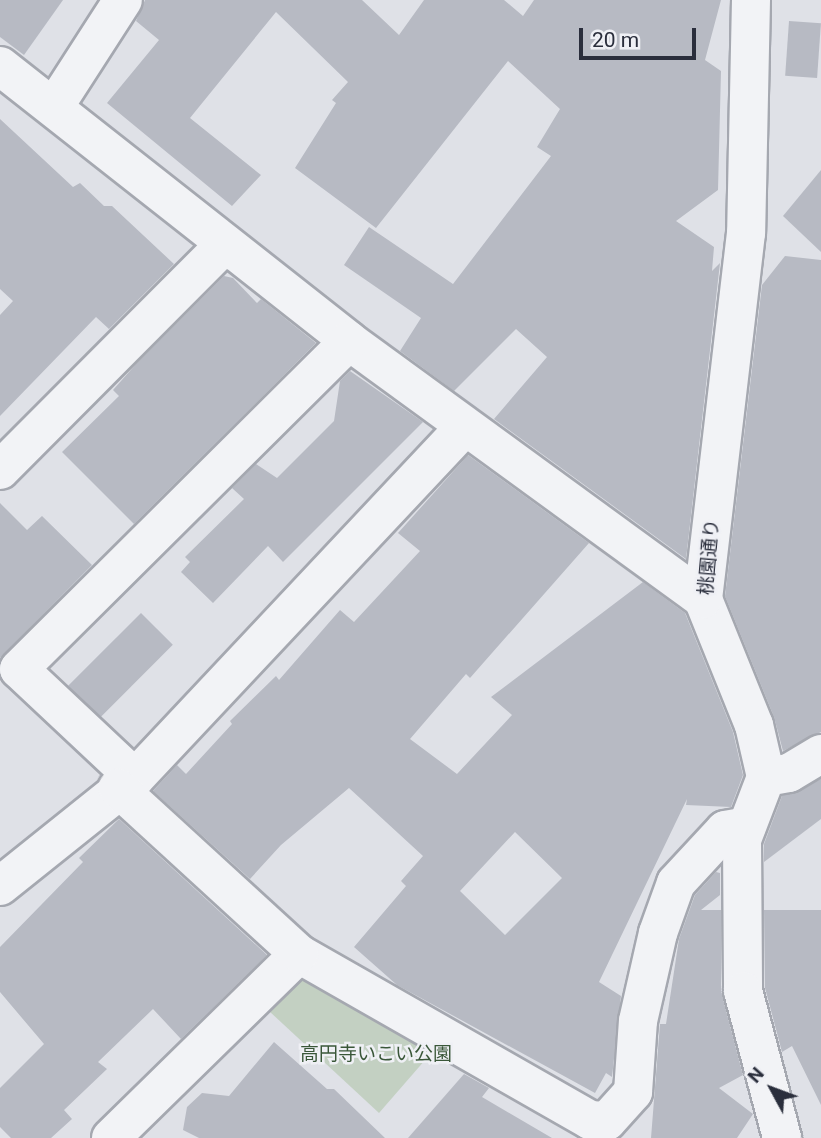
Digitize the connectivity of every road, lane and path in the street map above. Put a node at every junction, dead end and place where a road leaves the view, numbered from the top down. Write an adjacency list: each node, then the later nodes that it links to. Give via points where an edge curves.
1 (123, 0): 4 (street)
2 (751, 0): 9 (street, 桃園通り, via 746,233)
3 (0, 66): 4 (street)
4 (54, 107): 5 (street)
5 (225, 244): 6 (street); 8 (street)
6 (349, 341): 7 (street); 12 (street, via 19,669)
7 (465, 426): 9 (street); 12 (street)
8 (0, 470)
9 (703, 600): 11 (street, 桃園通り, via 754,725)
10 (821, 754): 11 (street, via 789,773)
11 (766, 777): 13 (street)
12 (126, 783): 14 (street); 15 (street)
13 (747, 826): 15 (street, via 725,830 676,883 658,933 638,1021 633,1092 607,1121 590,1119); 16 (street, via 741,840 743,991)
14 (0, 887)
15 (299, 954): 17 (street)
16 (776, 1132)
17 (111, 1138)

